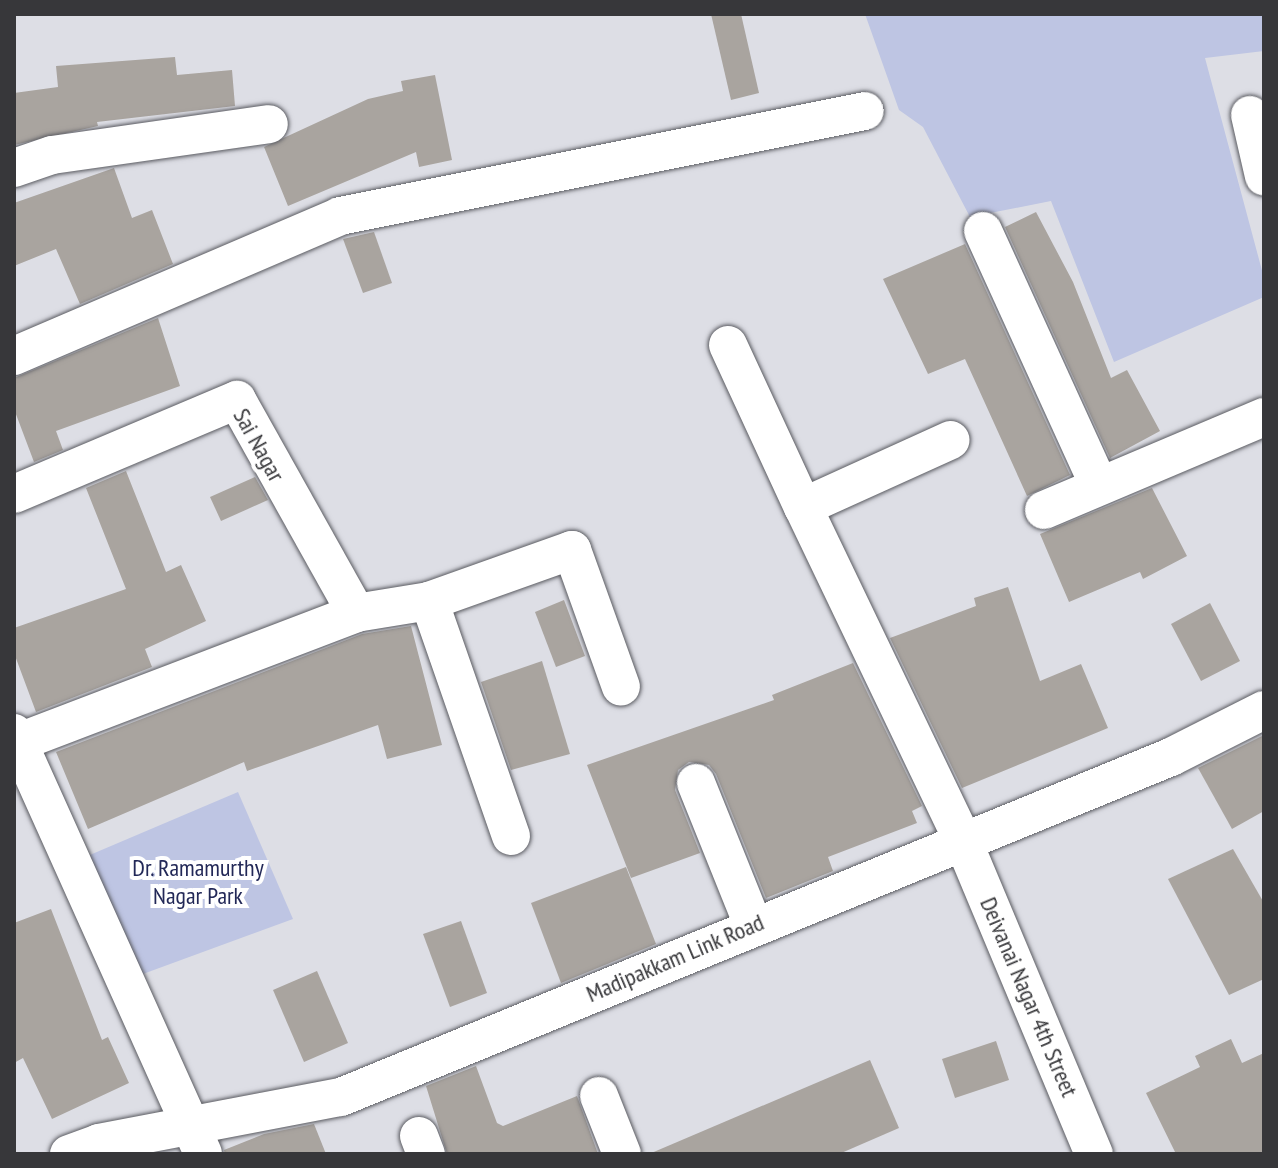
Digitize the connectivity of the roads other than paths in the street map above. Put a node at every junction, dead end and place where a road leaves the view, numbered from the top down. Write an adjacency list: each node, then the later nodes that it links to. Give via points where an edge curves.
1 (865, 111): 8 (street, via 340,216)
2 (1250, 115): 5 (street)
3 (269, 124): 4 (street, via 52,155)
4 (14, 168)
5 (1264, 176)
6 (983, 231): 11 (street)
7 (728, 345): 13 (street, Deivanai Nagar 4th Street)
8 (14, 356)
9 (1264, 417): 11 (street)
10 (951, 440): 13 (street)
11 (1099, 486): 14 (street)
12 (14, 494): 16 (street, Sai Nagar, via 237,400)
13 (803, 507): 22 (street, Deivanai Nagar 4th Street)
14 (1044, 510)
15 (429, 601): 16 (street); 17 (street, via 572,550); 21 (street)
16 (356, 613): 19 (street)
17 (621, 687)
18 (1264, 710): 22 (street, Madipakkam Link Road, via 1171,757)
19 (16, 737): 25 (street)
20 (696, 783): 23 (street)
21 (511, 836)
22 (963, 841): 23 (street, Madipakkam Link Road); 28 (street, Deivanai Nagar 4th Street)
23 (753, 925): 25 (street, Madipakkam Link Road, via 341,1097)
24 (599, 1096): 27 (street)
25 (197, 1140): 26 (street, Madipakkam Link Road, via 99,1143)
26 (69, 1154)
27 (622, 1154)
28 (1094, 1154)

